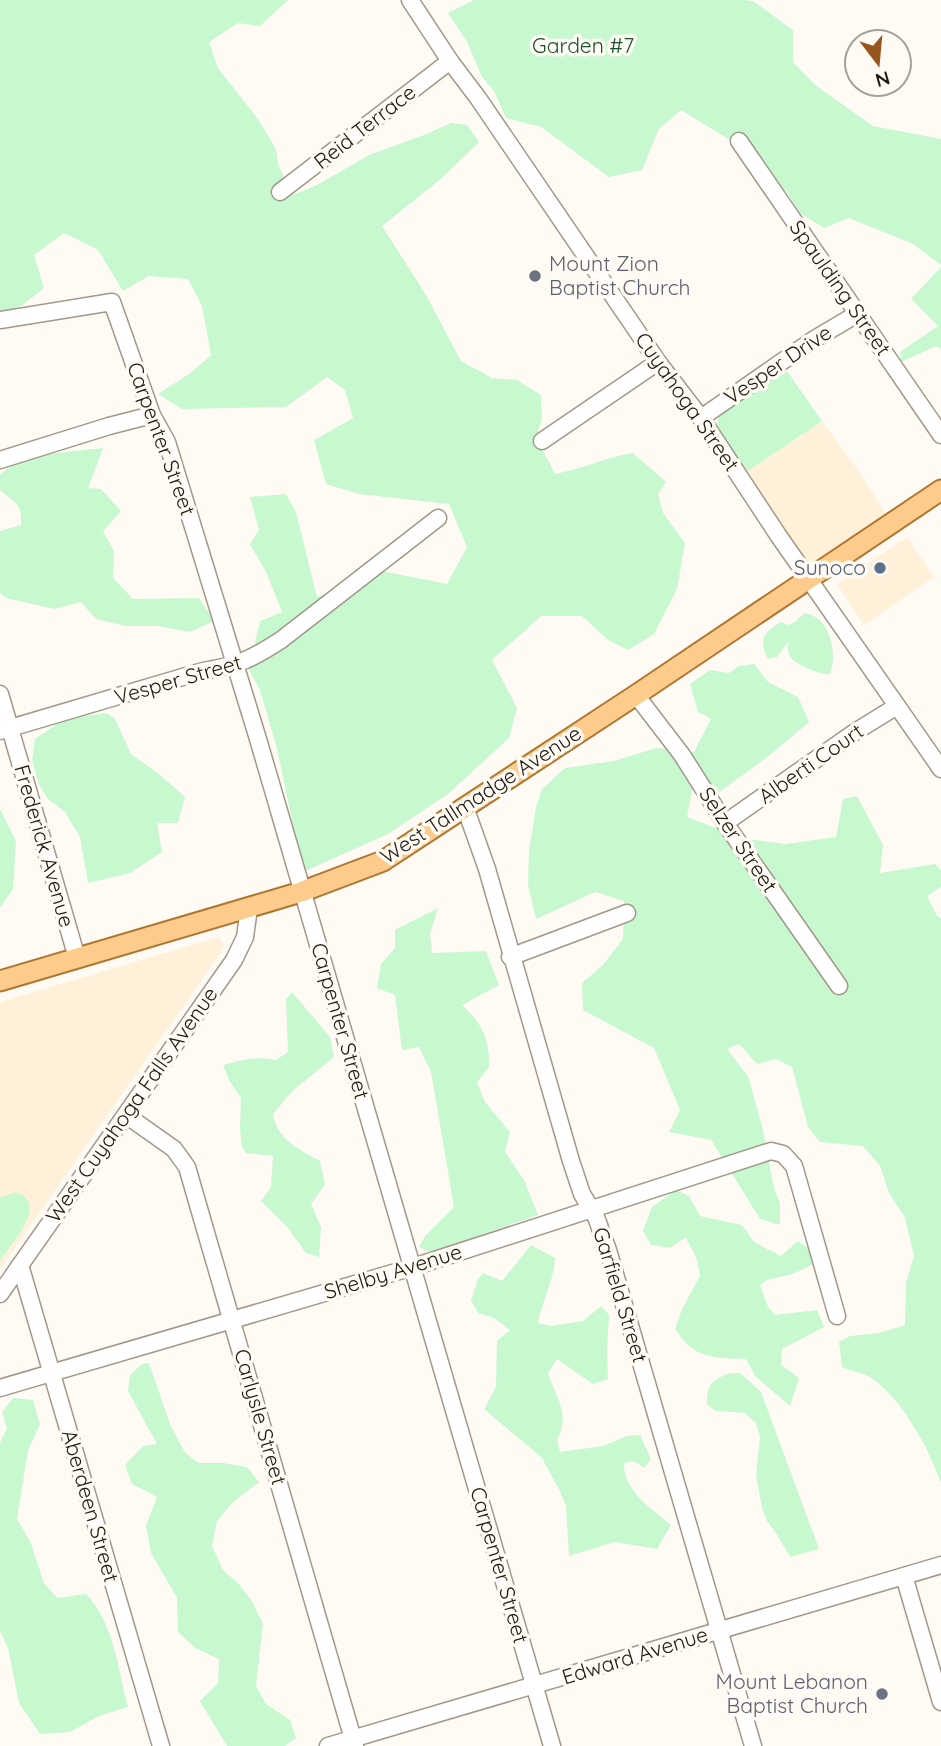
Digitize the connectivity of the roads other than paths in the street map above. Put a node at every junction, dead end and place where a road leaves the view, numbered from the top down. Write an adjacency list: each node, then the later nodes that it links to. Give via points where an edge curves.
1 (410, 0): 2 (street, Cuyahoga Street)
2 (450, 61): 4 (street, Reid Terrace); 7 (street, Cuyahoga Street)
3 (738, 141): 5 (street, Spaulding Street)
4 (280, 192)
5 (856, 314): 9 (street, Vesper Drive); 10 (street, Spaulding Street)
6 (0, 320): 8 (street, Carpenter Street, via 112,302)
7 (659, 362): 9 (street, Cuyahoga Street); 11 (street)
8 (152, 415): 12 (street); 16 (street, Carpenter Street, via 176,466)
9 (701, 418): 15 (street, Cuyahoga Street)
10 (941, 435)
11 (542, 441)
12 (0, 460)
13 (941, 490): 15 (main road, West Tallmadge Avenue)
14 (438, 518): 16 (street, Vesper Street, via 281,640)
15 (810, 579): 18 (main road, West Tallmadge Avenue); 19 (street, Cuyahoga Street)
16 (236, 666): 20 (street, Vesper Street, via 203,671); 24 (street, Carpenter Street)
17 (0, 694): 20 (street, Frederick Avenue)
18 (636, 695): 22 (main road, West Tallmadge Avenue); 23 (street, Selzer Street, via 682,755)
19 (897, 706): 21 (street, Cuyahoga Street); 23 (street, Alberti Court)
20 (5, 729): 28 (street, Frederick Avenue)
21 (941, 769)
22 (465, 807): 24 (main road, West Tallmadge Avenue, via 383,861); 27 (street, Garfield Street)
23 (725, 823): 30 (street, Selzer Street)
24 (301, 892): 25 (main road, West Tallmadge Avenue); 34 (street, Carpenter Street)
25 (249, 908): 28 (main road, West Tallmadge Avenue); 31 (street, West Cuyahoga Falls Avenue, via 245,937 234,960)
26 (627, 913): 27 (street)
27 (510, 957): 32 (street, Garfield Street, via 570,1161)
28 (77, 958): 29 (main road, West Tallmadge Avenue)
29 (0, 981)
30 (839, 986)
31 (126, 1115): 33 (street, West Cuyahoga Falls Avenue); 37 (street, Carlysle Street, via 174,1149 187,1167)
32 (592, 1208): 34 (street, Shelby Avenue); 36 (street, Shelby Avenue, via 761,1153 783,1154 798,1176); 42 (street, Garfield Street)
33 (20, 1265): 35 (street, West Cuyahoga Falls Avenue); 38 (street, Aberdeen Street)
34 (413, 1268): 37 (street, Shelby Avenue); 43 (street, Carpenter Street)
35 (0, 1294)
36 (837, 1315)
37 (231, 1321): 38 (street, Shelby Avenue); 45 (street, Carlysle Street)
38 (52, 1373): 39 (street, Shelby Avenue); 46 (street, Aberdeen Street)
39 (0, 1388)
40 (941, 1565): 41 (street, Edward Avenue)
41 (904, 1576): 42 (street, Edward Avenue); 44 (street)
42 (720, 1631): 43 (street, Edward Avenue); 49 (street, Garfield Street)
43 (534, 1686): 45 (street, Edward Avenue); 48 (street, Carpenter Street)
44 (941, 1702)
45 (354, 1742): 47 (street, Edward Avenue)
46 (161, 1746)
47 (328, 1746)
48 (552, 1746)
49 (753, 1746)

